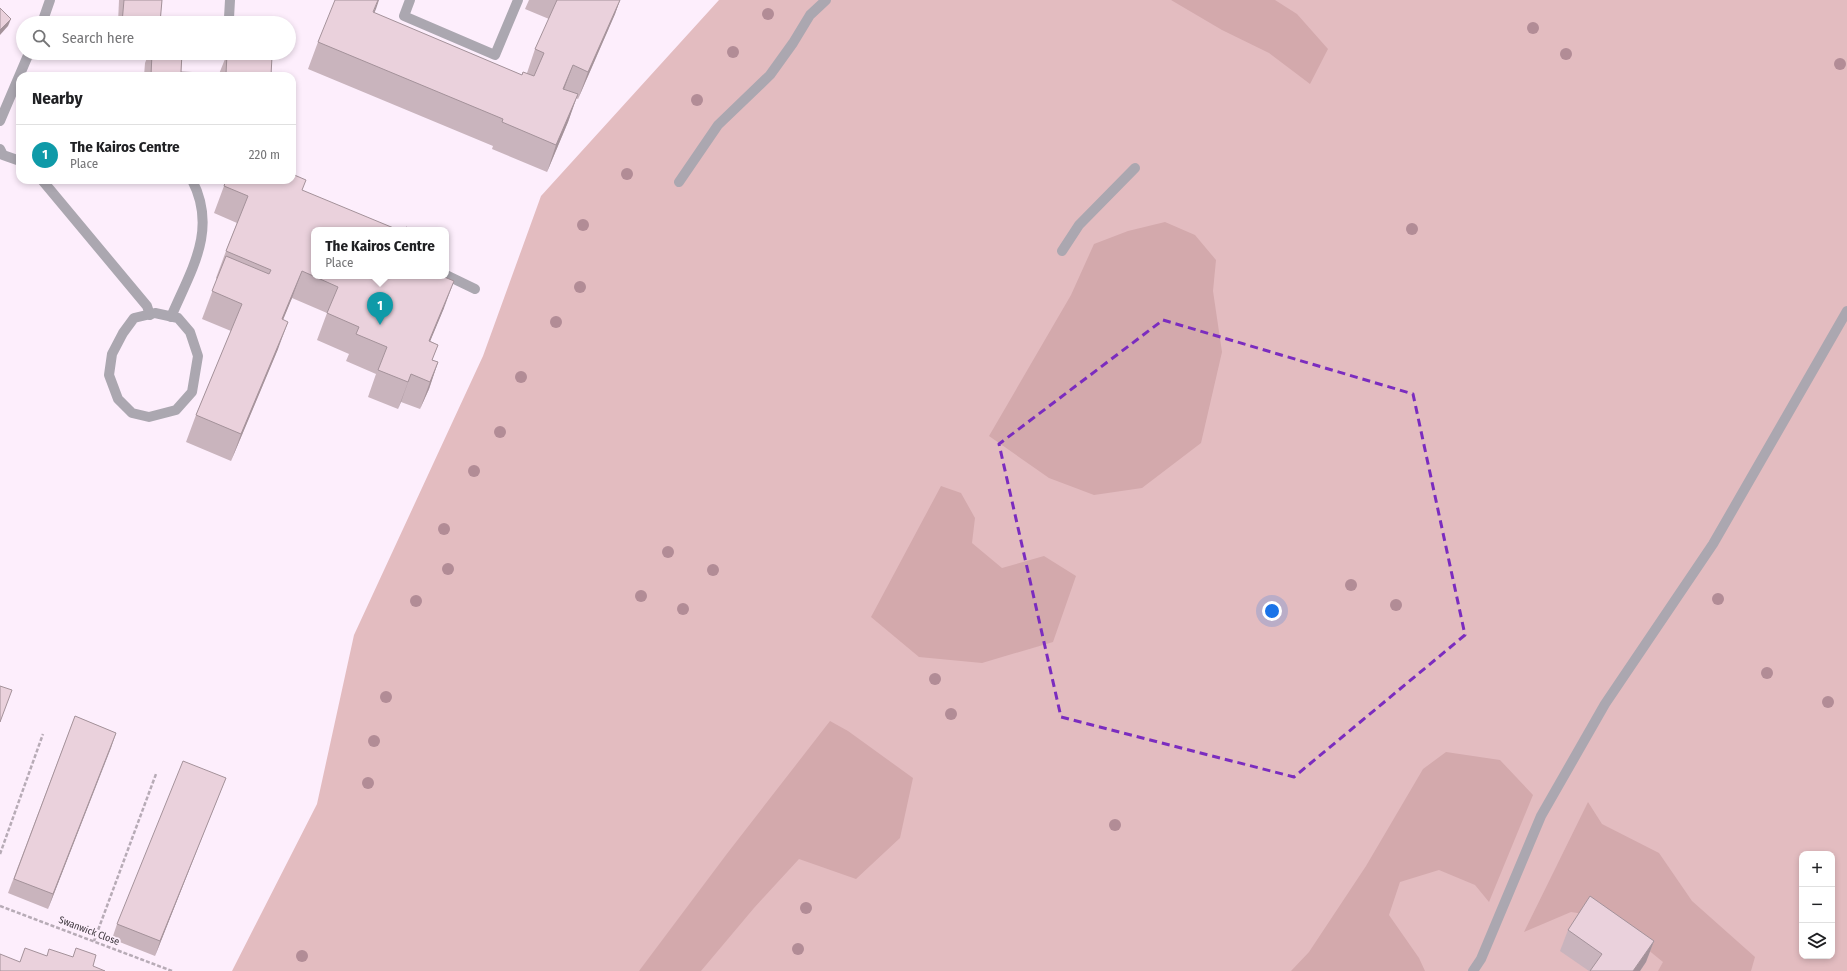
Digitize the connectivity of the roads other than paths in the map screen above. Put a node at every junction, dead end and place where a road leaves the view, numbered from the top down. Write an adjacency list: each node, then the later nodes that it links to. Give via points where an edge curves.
1 (50, 0): 6 (street)
2 (230, 0): 7 (street)
3 (410, 0): 4 (street, via 404,16 495,56)
4 (518, 0)
5 (826, 0): 15 (street, via 810,15 770,75 718,125)
6 (44, 16)
7 (228, 16)
8 (26, 60): 9 (street)
9 (21, 72)
10 (16, 83): 11 (street)
11 (0, 121)
12 (0, 149): 13 (street, via 4,155)
13 (16, 157)
14 (1135, 168): 18 (street, via 1079,225)
15 (679, 182)
16 (45, 184): 22 (street, via 147,306)
17 (194, 184): 23 (street, via 204,216 202,243)
18 (1062, 251)
19 (449, 277): 20 (street)
20 (475, 289)
21 (1847, 311): 24 (street, via 1713,544 1605,704 1541,816 1481,959)
22 (150, 315): 23 (street, via 155,313); 23 (street, via 134,318 123,333 112,354 109,375 122,404 132,413 149,417 176,410 192,392 198,356 190,332 178,318)
23 (171, 316)
24 (1473, 971)

